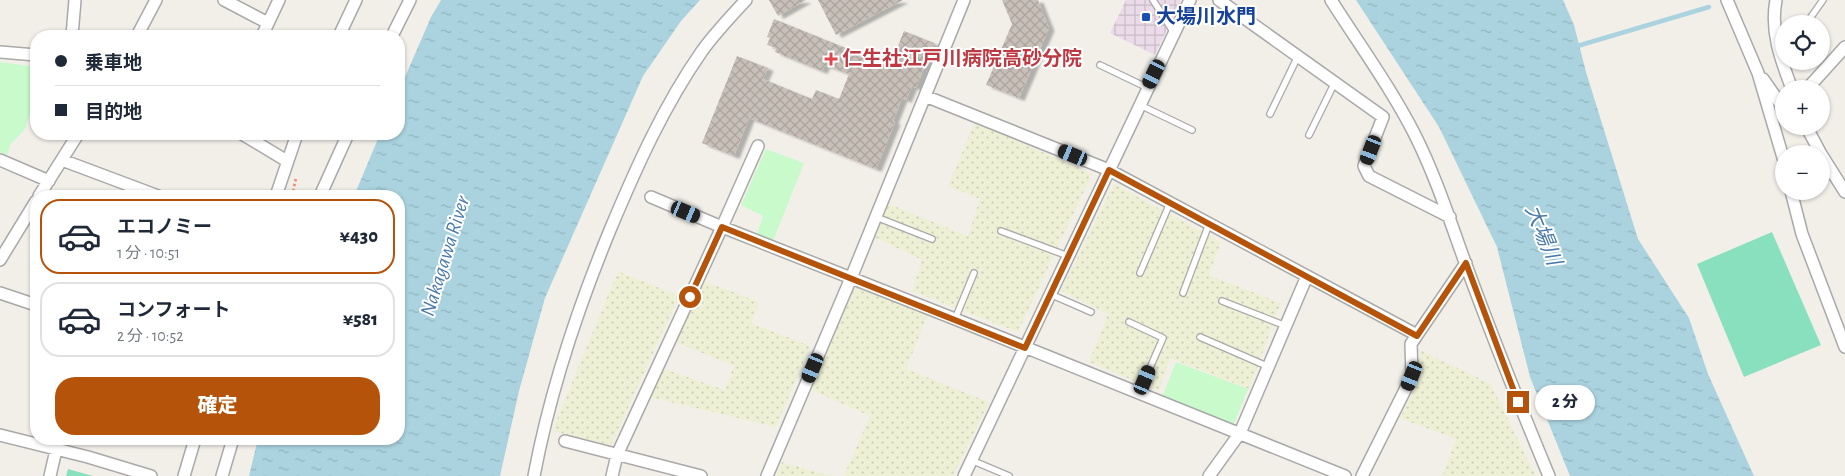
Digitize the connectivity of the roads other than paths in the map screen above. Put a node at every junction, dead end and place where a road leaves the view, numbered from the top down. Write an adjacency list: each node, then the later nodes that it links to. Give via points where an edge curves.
1 (75, 0): 19 (street)
2 (156, 0): 20 (street)
3 (224, 0): 18 (street)
4 (279, 0): 18 (street)
5 (356, 0): 22 (street)
6 (410, 0): 23 (street)
7 (746, 0): 103 (street, via 719,29 690,70 649,140 628,187 576,320 554,390)
8 (964, 0): 34 (street)
9 (1153, 0): 24 (lane)
10 (1190, 0): 24 (street)
11 (1219, 0): 28 (street)
12 (1331, 0): 62 (street, via 1414,133)
13 (1727, 0): 30 (street)
14 (1776, 0): 16 (street)
15 (1823, 0): 17 (lane)
16 (1776, 15)
17 (1812, 15)
18 (268, 23): 21 (street)
19 (72, 30)
20 (140, 30)
21 (265, 30)
22 (342, 30)
23 (395, 30)
24 (1174, 33): 33 (street)
25 (1845, 48): 31 (street)
26 (0, 52): 27 (street)
27 (30, 54)
28 (1298, 56): 32 (street); 37 (lane)
29 (1100, 65): 33 (lane)
30 (1758, 73): 35 (street); 44 (street)
31 (1815, 80)
32 (1335, 82): 39 (lane); 62 (street, via 1383,117 1364,166 1369,176)
33 (1148, 88): 36 (street)
34 (925, 96): 50 (street); 61 (street)
35 (1775, 97)
36 (1140, 105): 38 (lane); 50 (street)
37 (1270, 114)
38 (1192, 130)
39 (1309, 136)
40 (74, 140): 47 (street)
41 (252, 140): 48 (street)
42 (295, 140): 48 (street)
43 (345, 140): 55 (street)
44 (1779, 145)
45 (758, 146): 64 (street)
46 (0, 160): 51 (street)
47 (62, 160): 51 (street); 53 (street)
48 (287, 161): 54 (street)
49 (1830, 168): 56 (street)
50 (1109, 170): 59 (street); 68 (street)
51 (49, 181): 52 (street)
52 (43, 190)
53 (134, 190)
54 (278, 190)
55 (323, 190)
56 (1845, 192)
57 (651, 197): 64 (street)
58 (1793, 200): 85 (street, via 1802,234)
59 (1170, 203): 63 (street); 71 (lane)
60 (30, 210): 67 (street)
61 (876, 216): 66 (lane); 73 (street)
62 (1450, 217): 69 (street)
63 (1209, 224): 72 (street); 75 (lane)
64 (722, 227): 73 (street); 97 (street)
65 (1001, 231): 68 (lane)
66 (932, 239)
67 (2, 253)
68 (1068, 256): 76 (street)
69 (1466, 263): 83 (street); 112 (street)
70 (974, 273): 80 (lane)
71 (1140, 273)
72 (1307, 276): 82 (street); 83 (street)
73 (851, 278): 80 (street); 106 (street)
74 (0, 292): 78 (street)
75 (1183, 293)
76 (1050, 294): 79 (lane); 86 (street)
77 (1222, 301): 82 (lane)
78 (30, 303)
79 (1090, 312)
80 (956, 319): 86 (street)
81 (1129, 322): 88 (lane, via 1163,338)
82 (1286, 326): 87 (street)
83 (1417, 336): 111 (street, via 1411,344 1411,380)
84 (1200, 337): 87 (lane)
85 (1845, 347)
86 (1025, 348): 88 (street); 98 (street)
87 (1269, 367): 89 (street)
88 (1139, 393): 89 (street)
89 (1240, 433): 109 (street); 110 (street)
90 (0, 435): 92 (street)
91 (565, 441): 97 (street)
92 (30, 443)
93 (37, 445): 96 (street)
94 (193, 445): 101 (street)
95 (231, 445): 102 (street)
96 (56, 450): 99 (street); 100 (street)
97 (617, 455): 104 (street); 105 (street)
98 (971, 460): 107 (street); 108 (lane)
99 (50, 476)
100 (151, 476)
101 (184, 476)
102 (222, 476)
103 (534, 476)
104 (612, 476)
105 (701, 476)
106 (767, 476)
107 (964, 476)
108 (1009, 476)
109 (1209, 476)
110 (1345, 476)
111 (1362, 476)
112 (1549, 476)

